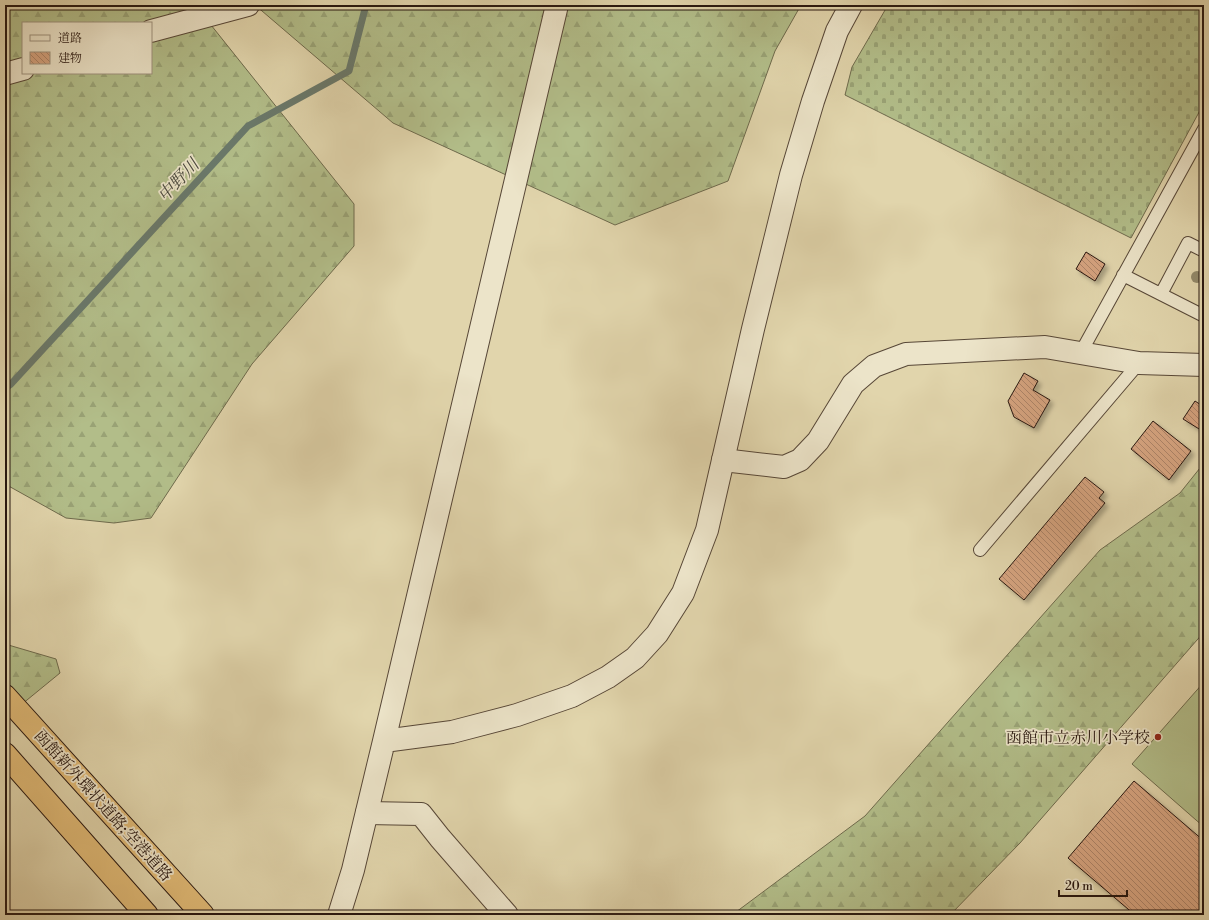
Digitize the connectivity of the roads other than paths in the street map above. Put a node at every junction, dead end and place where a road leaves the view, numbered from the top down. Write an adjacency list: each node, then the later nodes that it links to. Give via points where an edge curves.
1 (248, 5): 4 (street)
2 (556, 5): 18 (street)
3 (851, 5): 15 (street, via 837,31 791,175)
4 (152, 32)
5 (22, 69): 6 (street)
6 (5, 74)
7 (1204, 128): 9 (lane)
8 (1204, 251): 10 (lane, via 1188,243)
9 (1123, 275): 10 (lane); 12 (lane)
10 (1161, 294): 11 (lane)
11 (1204, 316)
12 (1080, 354): 13 (street); 15 (street, via 1045,347 906,354 874,366 853,384 818,441 800,460 784,467)
13 (1139, 363): 14 (street); 16 (lane)
14 (1204, 365)
15 (723, 460): 18 (street, via 707,530 683,593 657,634 635,658 608,677 572,696 517,715 452,732)
16 (980, 550)
17 (5, 696): 22 (highway, 函館新外環状道路;空港道路)
18 (384, 741): 20 (street)
19 (5, 754): 21 (highway)
20 (367, 812): 23 (street); 24 (street, via 421,814)
21 (146, 915)
22 (202, 915)
23 (339, 915)
24 (507, 915)

